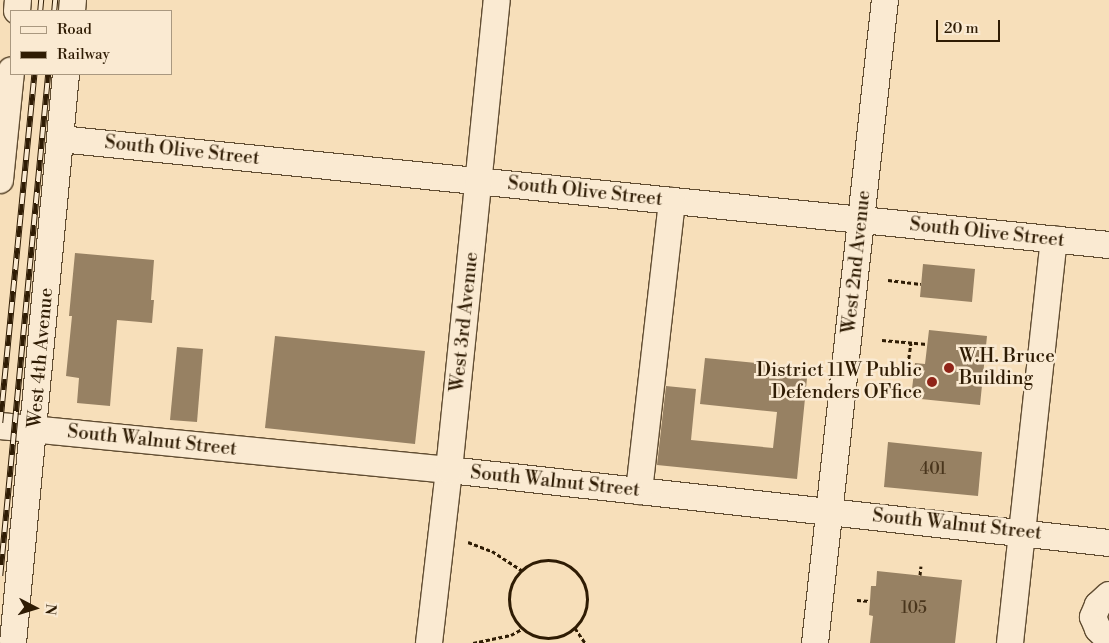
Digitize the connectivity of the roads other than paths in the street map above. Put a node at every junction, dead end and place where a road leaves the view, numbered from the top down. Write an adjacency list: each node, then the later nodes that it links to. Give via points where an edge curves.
1 (497, 0): 8 (street, West 3rd Avenue)
2 (885, 0): 10 (street, West 2nd Avenue)
3 (10, 75): 5 (street)
4 (66, 75): 6 (street, West 4th Avenue)
5 (4, 103): 7 (street)
6 (60, 139): 8 (street, South Olive Street); 14 (street, West 4th Avenue)
7 (0, 180)
8 (479, 182): 9 (street, South Olive Street); 15 (street, West 3rd Avenue)
9 (672, 201): 10 (street, South Olive Street); 16 (street)
10 (862, 220): 11 (street, South Olive Street); 17 (street, West 2nd Avenue)
11 (1054, 239): 12 (street, South Olive Street); 18 (street)
12 (1109, 245)
13 (0, 426): 14 (street, South Walnut Street)
14 (35, 430): 15 (street, South Walnut Street); 22 (street, West 4th Avenue)
15 (449, 470): 16 (street, South Walnut Street); 23 (street, West 3rd Avenue)
16 (640, 491): 17 (street, South Walnut Street)
17 (829, 512): 18 (street, South Walnut Street); 24 (street, West 2nd Avenue)
18 (1024, 532): 19 (street, South Walnut Street); 25 (street)
19 (1109, 542)
20 (1109, 595): 21 (street, via 1098,605 1093,617 1098,629)
21 (1109, 640)
22 (13, 643)
23 (429, 643)
24 (814, 643)
25 (1010, 643)

